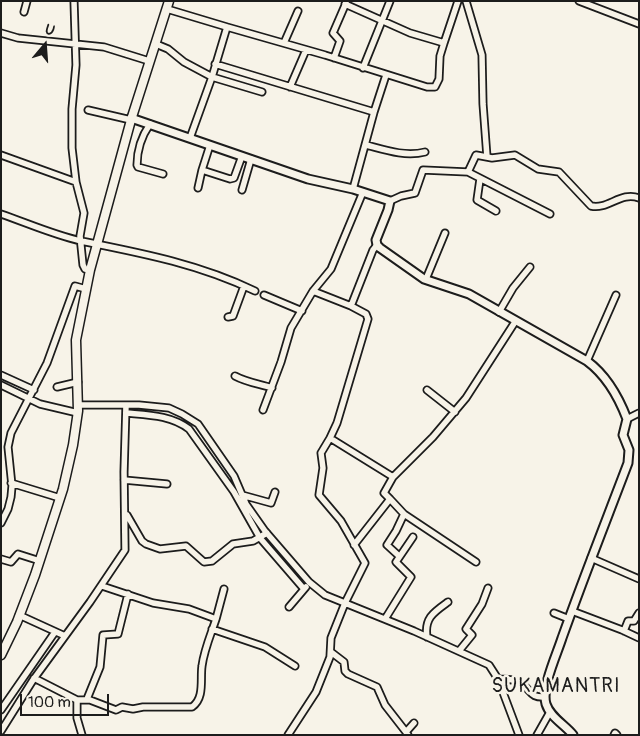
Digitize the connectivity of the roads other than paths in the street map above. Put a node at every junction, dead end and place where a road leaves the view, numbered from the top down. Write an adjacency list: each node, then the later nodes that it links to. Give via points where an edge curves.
1 (27, 1): 12 (street)
2 (74, 1): 17 (street)
3 (390, 1): 13 (street)
4 (458, 1): 19 (street)
5 (466, 1): 40 (street, via 482,55)
6 (579, 1): 9 (street)
7 (598, 1): 9 (street)
8 (346, 3): 13 (street); 22 (street, via 332,33 340,41)
9 (594, 8): 14 (street)
10 (172, 9): 15 (street); 20 (main road)
11 (298, 11): 18 (street)
12 (24, 12)
13 (382, 19): 19 (street, via 410,33); 25 (street)
14 (639, 24)
15 (227, 27): 18 (street); 24 (street)
16 (1, 33): 17 (street, via 18,38)
17 (75, 43): 23 (street, via 118,50); 46 (street, via 72,131)
18 (284, 43): 21 (street)
19 (444, 43): 26 (street, via 439,60 439,79 434,88)
20 (158, 45): 23 (main road); 27 (street)
21 (306, 50): 22 (street); 28 (street)
22 (334, 58): 25 (street)
23 (149, 61): 32 (main road)
24 (215, 64): 27 (street); 28 (street)
25 (363, 68): 26 (street)
26 (386, 75): 31 (street)
27 (212, 77): 29 (street); 34 (street)
28 (290, 87): 31 (street)
29 (262, 92)
30 (88, 110): 32 (street)
31 (374, 112): 35 (street)
32 (131, 119): 33 (street); 58 (main road)
33 (146, 122): 34 (street); 44 (street, via 137,165)
34 (190, 138): 36 (street)
35 (366, 144): 37 (street, via 398,153); 48 (street)
36 (210, 145): 39 (street); 42 (street)
37 (425, 152)
38 (1, 155): 46 (street)
39 (242, 156): 41 (street); 42 (street, via 232,179)
40 (487, 157): 43 (street, via 475,156); 51 (street, via 514,155 538,169 559,172 593,207 629,195)
41 (251, 160): 48 (street, via 308,179); 49 (street)
42 (202, 170): 47 (street)
43 (468, 172): 45 (street); 52 (street, via 423,170 415,193)
44 (163, 174)
45 (480, 179): 53 (street, via 476,200); 55 (street)
46 (76, 182): 57 (street, via 84,213)
47 (198, 188)
48 (353, 189): 50 (street)
49 (242, 190)
50 (363, 192): 52 (street); 65 (street, via 331,269)
51 (639, 198)
52 (390, 201): 59 (street)
53 (496, 211)
54 (1, 214): 57 (street)
55 (550, 214)
56 (445, 234): 62 (street)
57 (81, 241): 58 (street); 61 (street, via 84,267)
58 (97, 244): 61 (main road); 63 (street, via 185,264)
59 (377, 245): 62 (street); 69 (street)
60 (530, 267): 71 (street)
61 (90, 270): 64 (main road)
62 (426, 280): 71 (street, via 469,294)
63 (244, 286): 66 (street); 72 (street, via 233,316)
64 (86, 289): 77 (main road, via 76,340); 82 (street, via 75,286 47,363)
65 (313, 290): 69 (street); 70 (street)
66 (255, 291)
67 (264, 295): 70 (street)
68 (616, 295): 74 (street)
69 (351, 306): 90 (street, via 366,314 368,319)
70 (302, 310): 80 (street, via 291,328)
71 (500, 312): 73 (street)
72 (228, 317)
73 (515, 322): 74 (street); 86 (street)
74 (587, 361): 89 (street, via 606,380)
75 (1, 375): 82 (street)
76 (235, 376): 80 (street)
77 (78, 382): 79 (street); 84 (main road)
78 (1, 385): 82 (street)
79 (57, 387)
80 (272, 388): 85 (street)
81 (427, 390): 86 (street)
82 (31, 394): 84 (street, via 50,407); 94 (street, via 11,433 8,447)
83 (124, 408): 84 (street); 88 (street, via 158,416); 88 (street, via 148,406); 93 (street)
84 (78, 409): 98 (main road)
85 (263, 410)
86 (454, 412): 91 (street)
87 (639, 413): 89 (street)
88 (173, 414): 92 (street); 92 (street, via 192,420 202,429)
89 (627, 419): 107 (street, via 623,435 629,450 628,463)
90 (330, 438): 91 (street); 105 (street, via 322,452 319,493 341,521)
91 (393, 477): 99 (street, via 384,493)
92 (229, 478): 97 (street); 103 (street)
93 (124, 480): 95 (street); 100 (street)
94 (11, 483): 98 (street); 102 (street, via 11,497)
95 (167, 484)
96 (275, 492): 97 (street, via 271,503)
97 (242, 495): 103 (street)
98 (60, 498): 109 (main road)
99 (390, 499): 101 (street); 105 (street)
100 (126, 513): 103 (street, via 144,543 160,549 186,546 204,562 212,560 233,544 253,542); 112 (street, via 125,550)
101 (404, 514): 106 (street, via 386,545); 110 (street)
102 (1, 523)
103 (263, 536): 113 (street)
104 (413, 537): 106 (street)
105 (354, 545): 118 (street, via 366,563)
106 (399, 556): 125 (street, via 396,563 411,577)
107 (592, 558): 111 (street); 120 (street)
108 (1, 559): 109 (street, via 12,561 18,554)
109 (40, 561): 123 (main road)
110 (476, 562)
111 (639, 579)
112 (102, 586): 116 (street); 129 (street)
113 (307, 586): 118 (street); 119 (street)
114 (488, 588): 132 (street, via 466,629 472,635)
115 (224, 589): 124 (street)
116 (128, 594): 124 (street); 140 (street, via 118,634 103,636 100,667)
117 (448, 602): 130 (street, via 426,623)
118 (346, 603): 125 (street); 133 (street, via 330,642)
119 (290, 606)
120 (572, 611): 126 (street); 128 (street)
121 (639, 612): 128 (street, via 634,621 628,621)
122 (554, 613): 126 (street)
123 (19, 615): 129 (street); 134 (main road)
124 (216, 619): 127 (street)
125 (385, 619): 130 (street)
126 (569, 619): 138 (street)
127 (212, 629): 135 (street, via 265,646); 140 (street, via 202,665 201,689 193,706 122,707 116,710)
128 (624, 631): 131 (street)
129 (60, 634): 136 (street); 136 (street)
130 (427, 637): 132 (street)
131 (639, 638)
132 (459, 651): 137 (street, via 489,665)
133 (330, 652): 147 (street, via 344,662 345,672 377,687 385,705); 149 (street, via 316,692)
134 (1, 655)
135 (295, 666)
136 (30, 677): 139 (street); 141 (street); 142 (street)
137 (498, 679): 138 (street, via 520,682 533,695); 150 (street)
138 (545, 697): 144 (street)
139 (77, 700): 140 (street); 148 (street, via 77,718)
140 (88, 700)
141 (7, 703): 142 (street); 143 (street)
142 (15, 709): 146 (street)
143 (1, 710)
144 (550, 712): 151 (street); 152 (street)
145 (414, 723): 147 (street)
146 (1, 731)
147 (407, 733)
148 (82, 735)
149 (288, 735)
150 (518, 735)
151 (537, 735)
152 (573, 735)
153 (614, 735): 154 (street)
154 (617, 735)

